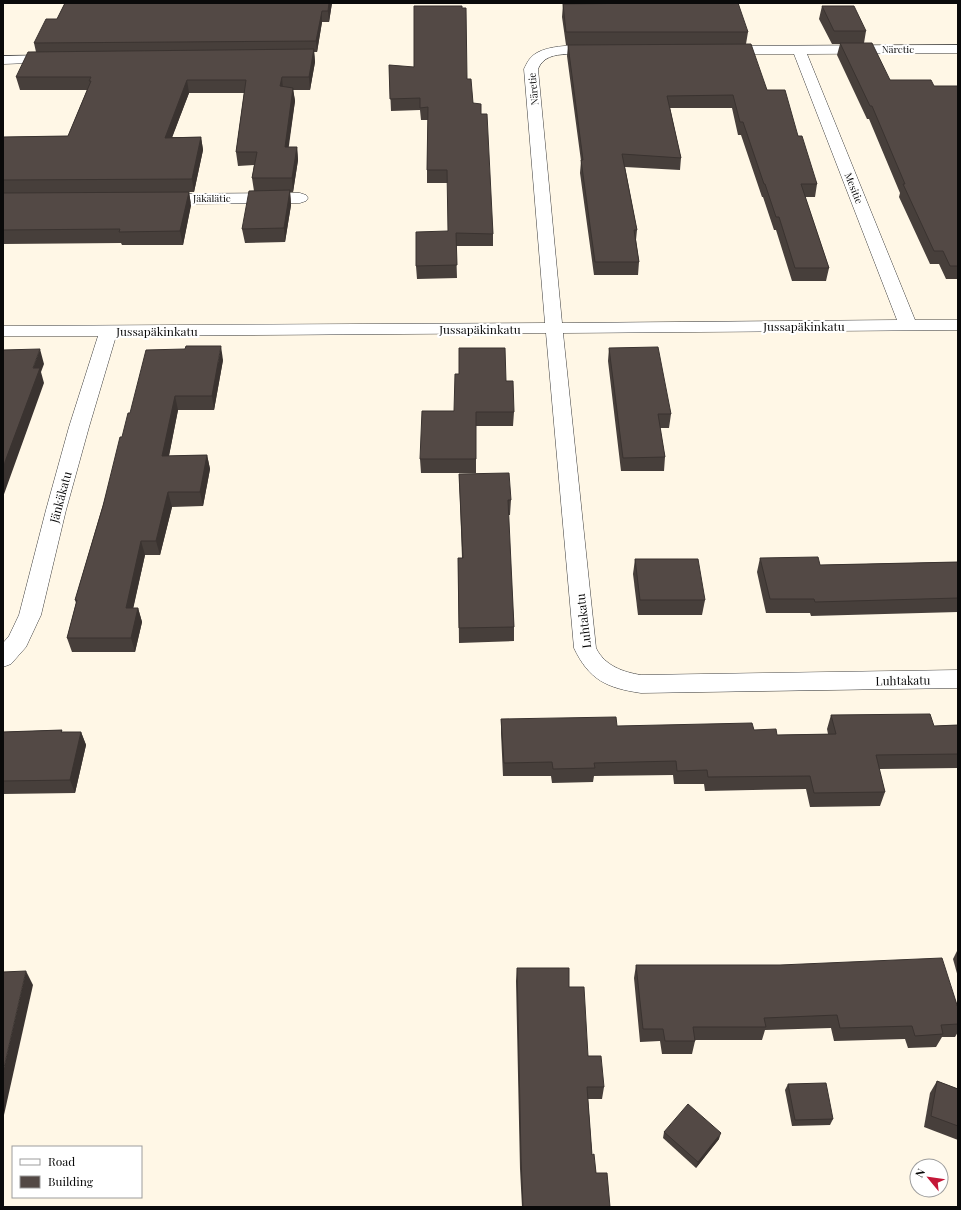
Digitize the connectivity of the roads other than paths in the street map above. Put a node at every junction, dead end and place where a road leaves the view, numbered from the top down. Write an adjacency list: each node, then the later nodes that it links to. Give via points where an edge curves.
1 (958, 49): 4 (street, Näretie)
2 (615, 50): 11 (street, Näretie, via 552,52 538,58 532,64)
3 (710, 50): 4 (street, Näretie)
4 (799, 50): 9 (street, Mesitie)
5 (66, 59): 6 (street)
6 (3, 60)
7 (300, 198): 8 (street, Jäkälätie)
8 (144, 199)
9 (908, 325): 10 (street, Jussapäkinkatu); 11 (street, Jussapäkinkatu)
10 (958, 325)
11 (554, 328): 13 (street, Jussapäkinkatu); 15 (street, Luhtakatu, via 585,648 588,656 599,668 615,679 641,684)
12 (3, 331): 13 (street, Jussapäkinkatu)
13 (109, 331): 14 (street, Jänkäkatu, via 57,506 30,615 18,641)
14 (3, 658)
15 (958, 679)

